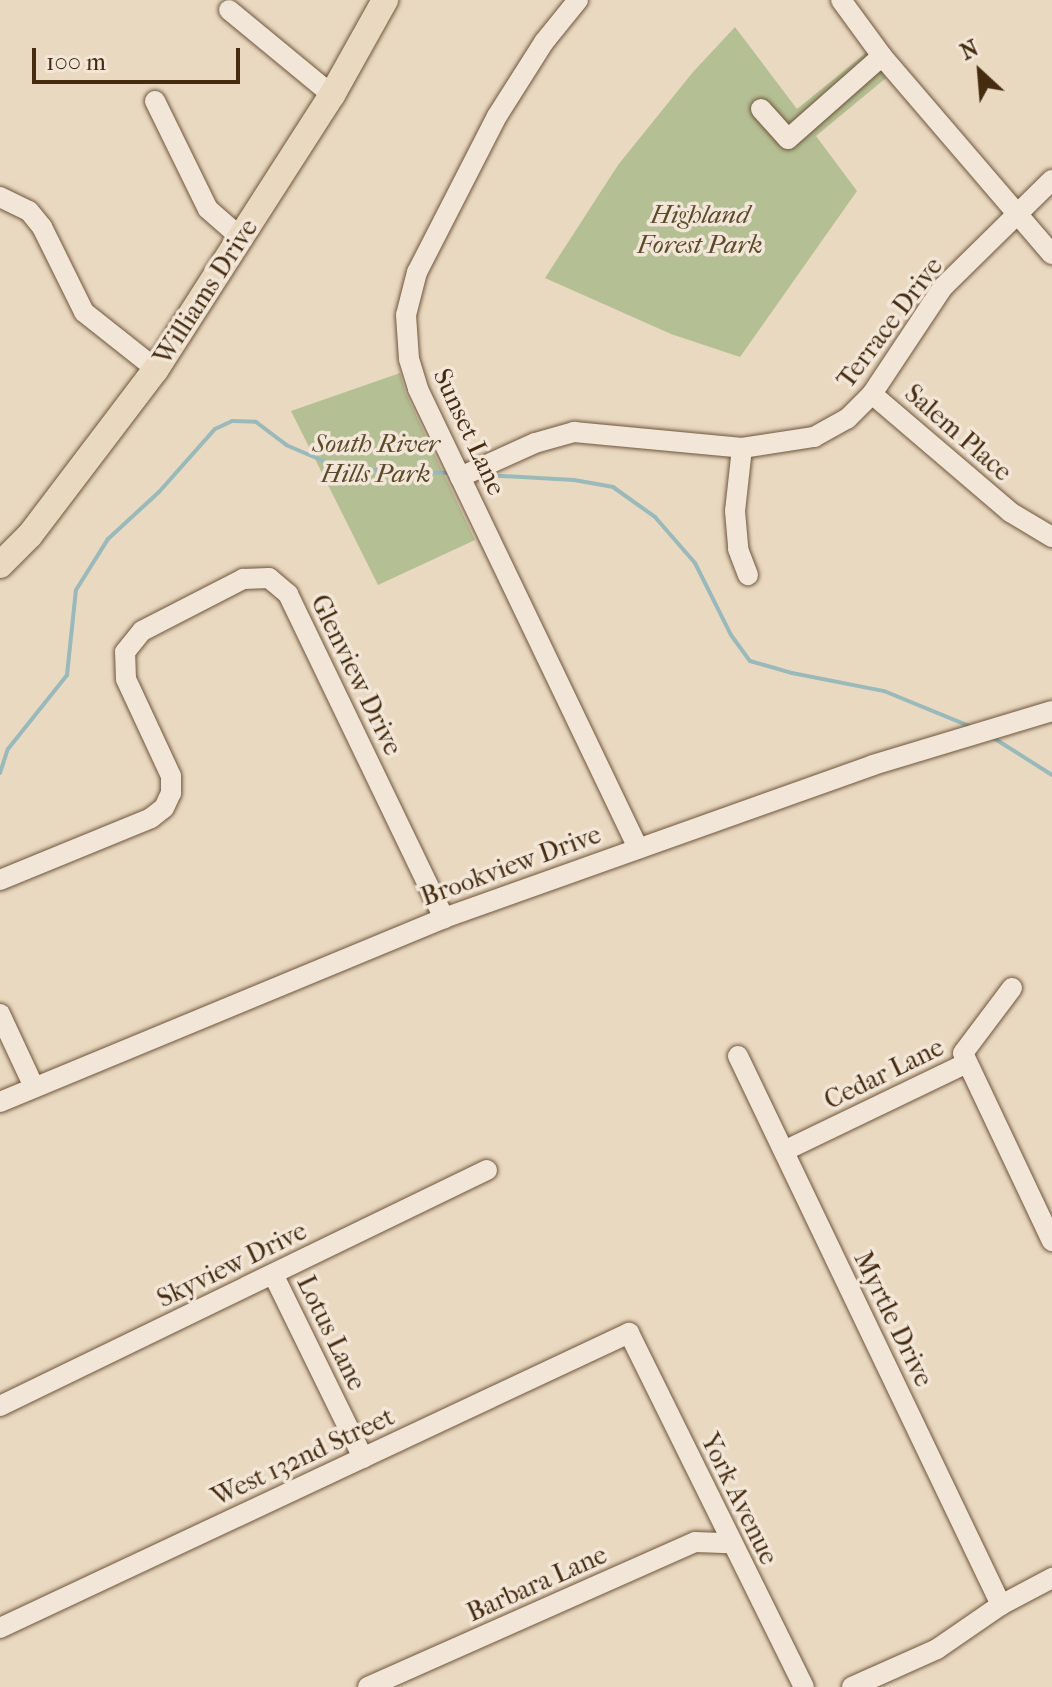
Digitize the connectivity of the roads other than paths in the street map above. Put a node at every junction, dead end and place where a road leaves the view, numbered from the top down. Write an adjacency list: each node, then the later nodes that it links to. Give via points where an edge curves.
1 (385, 0): 6 (main road, Williams Drive)
2 (578, 0): 17 (street, Sunset Lane, via 497,116 417,272 406,315 409,359 418,389)
3 (841, 0): 5 (street)
4 (229, 10): 6 (street)
5 (882, 56): 8 (street, via 788,139); 11 (street)
6 (332, 95): 12 (main road, Williams Drive)
7 (155, 101): 12 (street, via 208,209)
8 (761, 109)
9 (1052, 180): 11 (street, Terrace Drive)
10 (0, 197): 14 (street, via 29,211 42,227 84,312)
11 (1018, 216): 13 (street); 15 (street, Terrace Drive, via 943,287)
12 (241, 238): 14 (main road, Williams Drive)
13 (1052, 254)
14 (156, 369): 19 (main road, Williams Drive, via 30,535)
15 (872, 394): 16 (street, Terrace Drive, via 847,419 814,437); 18 (street, Salem Place, via 1010,512)
16 (742, 448): 17 (street, Terrace Drive, via 574,432 535,443); 20 (street, via 735,511 738,549)
17 (460, 477): 22 (street, Sunset Lane)
18 (1052, 537)
19 (0, 565)
20 (748, 575)
21 (1052, 711): 22 (street, Brookview Drive, via 873,765)
22 (638, 848): 24 (street, Brookview Drive)
23 (0, 880): 24 (street, Glenview Drive, via 164,808 171,776 126,679 125,652 142,631 231,585 269,578 288,594)
24 (444, 918): 29 (street, Brookview Drive)
25 (1012, 988): 28 (street, Cedar Lane, via 963,1053)
26 (0, 1014): 29 (street)
27 (738, 1056): 31 (street, Myrtle Drive)
28 (967, 1063): 31 (street, Cedar Lane); 33 (street)
29 (34, 1087): 30 (street, Brookview Drive)
30 (0, 1102)
31 (784, 1151): 41 (street, Myrtle Drive)
32 (487, 1170): 35 (street, Skyview Drive)
33 (1043, 1204): 34 (street)
34 (1052, 1241)
35 (273, 1274): 37 (street, Skyview Drive); 38 (street, Lotus Lane)
36 (629, 1333): 38 (street, West 132nd Street); 39 (street, York Avenue)
37 (0, 1406)
38 (363, 1458): 42 (street, West 132nd Street)
39 (730, 1543): 43 (street, Barbara Lane, via 695,1542); 44 (street, York Avenue)
40 (1052, 1578): 41 (street)
41 (1001, 1605): 45 (street, via 937,1649)
42 (0, 1628)
43 (368, 1687)
44 (804, 1687)
45 (852, 1687)

